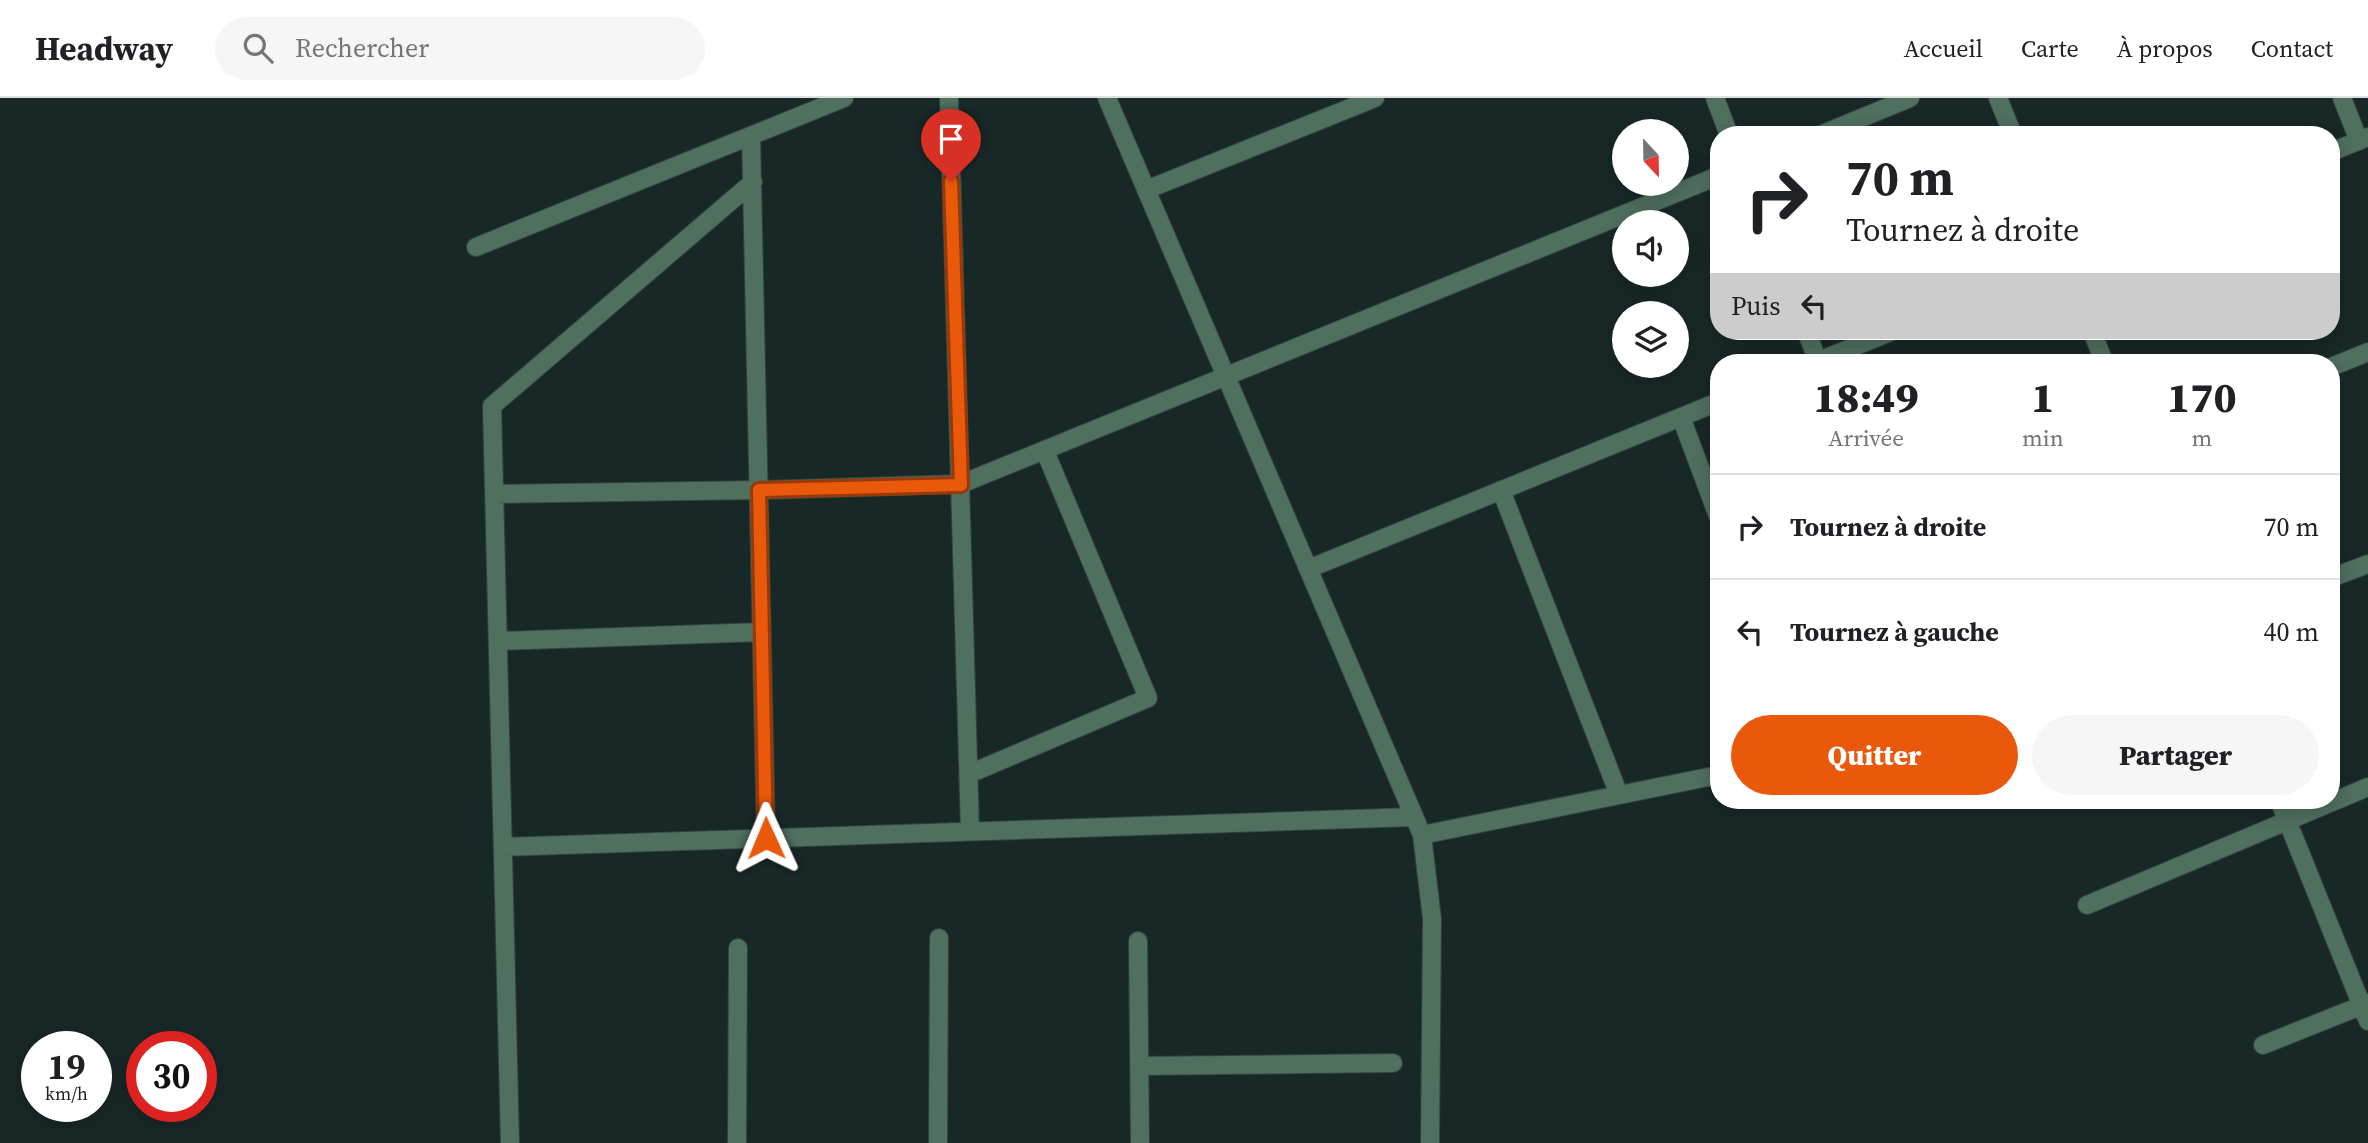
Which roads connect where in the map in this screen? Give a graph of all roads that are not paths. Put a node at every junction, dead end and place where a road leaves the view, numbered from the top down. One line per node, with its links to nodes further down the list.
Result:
1 (844, 98): 12 (street)
2 (948, 98): 27 (street)
3 (1107, 98): 17 (street)
4 (1375, 98): 17 (street)
5 (1715, 98): 9 (street)
6 (1910, 98): 10 (street)
7 (1998, 98): 11 (street)
8 (2342, 98): 13 (street)
9 (1726, 126)
10 (1842, 126)
11 (2009, 126)
12 (751, 135): 16 (street); 18 (street)
13 (2364, 139): 14 (street)
14 (2340, 148)
15 (1710, 179): 23 (street)
16 (754, 183): 28 (street); 30 (street)
17 (1146, 190): 23 (street)
18 (476, 247)
19 (1871, 340): 21 (street)
20 (2368, 352): 22 (street)
21 (1837, 354)
22 (2340, 363)
23 (1226, 377): 26 (street); 33 (street)
24 (1710, 404): 25 (street)
25 (1681, 417): 29 (street); 31 (street)
26 (1045, 451): 27 (street); 37 (street)
27 (961, 485): 28 (street); 37 (street)
28 (759, 490): 30 (street); 35 (street)
29 (1501, 490): 33 (street); 40 (street)
30 (494, 494): 36 (street)
31 (1710, 495)
32 (2368, 564): 34 (street)
33 (1308, 569): 44 (street)
34 (2340, 575)
35 (762, 632): 36 (street); 48 (street)
36 (498, 641): 49 (street)
37 (969, 774): 46 (street)
38 (1710, 777): 40 (street)
39 (2368, 788): 41 (street)
40 (1619, 795): 47 (street)
41 (2340, 800)
42 (2283, 809): 45 (street)
43 (2317, 809): 45 (street)
44 (1414, 817): 46 (street); 47 (street)
45 (2288, 821): 50 (street); 54 (street)
46 (970, 831): 48 (street)
47 (1422, 835): 62 (street)
48 (766, 838): 49 (street)
49 (503, 847): 58 (street)
50 (2087, 905)
51 (939, 939): 60 (street)
52 (1138, 941): 57 (street)
53 (738, 948): 59 (street)
54 (2366, 1010): 55 (street)
55 (2263, 1045)
56 (1393, 1063): 57 (street)
57 (1139, 1066): 61 (street)
58 (510, 1143)
59 (737, 1143)
60 (938, 1143)
61 (1140, 1143)
62 (1430, 1143)

